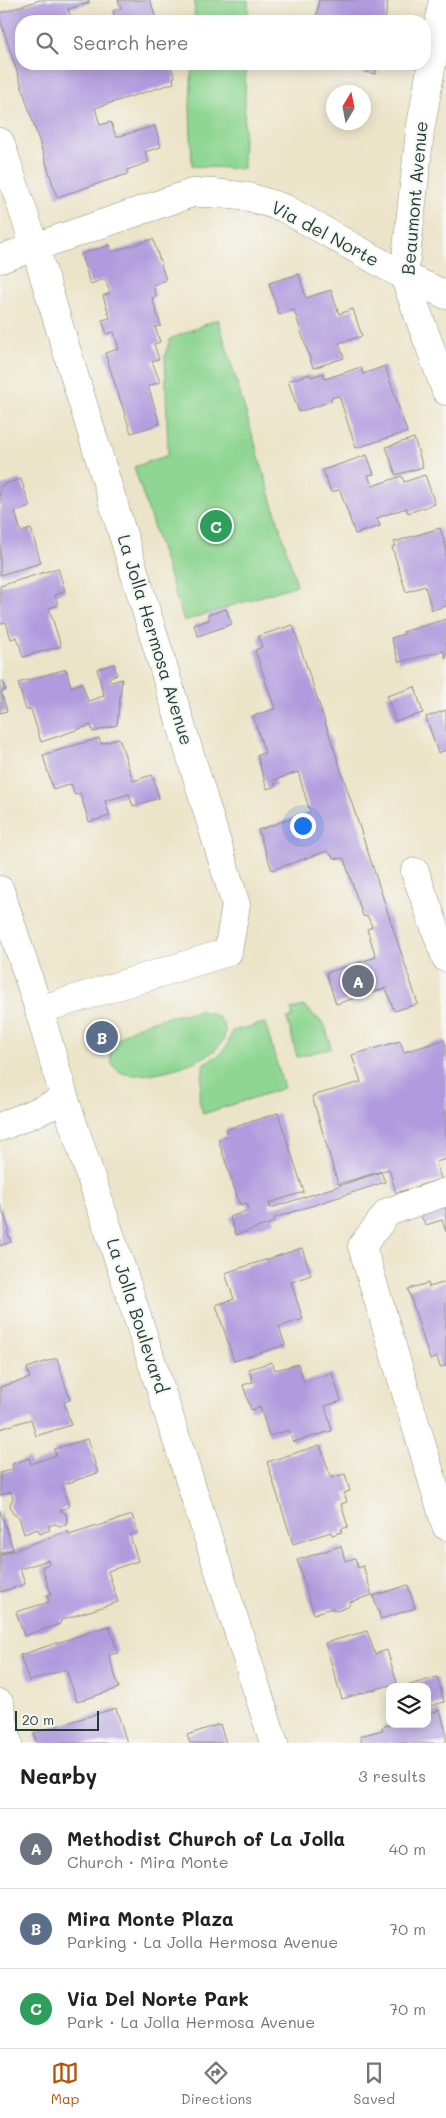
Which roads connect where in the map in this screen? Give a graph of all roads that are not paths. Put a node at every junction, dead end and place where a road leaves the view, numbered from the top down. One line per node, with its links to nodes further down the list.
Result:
1 (442, 0): 2 (street, Beaumont Avenue)
2 (431, 66)
3 (430, 70): 7 (street, Beaumont Avenue)
4 (0, 142): 5 (street, La Jolla Hermosa Avenue)
5 (35, 247): 6 (street, Via del Norte); 7 (street, Via del Norte); 13 (street, La Jolla Hermosa Avenue)
6 (0, 259)
7 (404, 276): 8 (street, Via del Norte); 9 (street, Beaumont Avenue)
8 (446, 295)
9 (446, 391)
10 (415, 872): 12 (street)
11 (0, 890): 13 (street, La Jolla Boulevard)
12 (446, 957)
13 (39, 1010): 14 (street, La Jolla Boulevard)
14 (65, 1100): 15 (street); 20 (street, La Jolla Boulevard)
15 (0, 1127)
16 (446, 1192): 17 (street)
17 (446, 1526)
18 (0, 1704): 19 (street)
19 (8, 1743)
20 (274, 1743)

